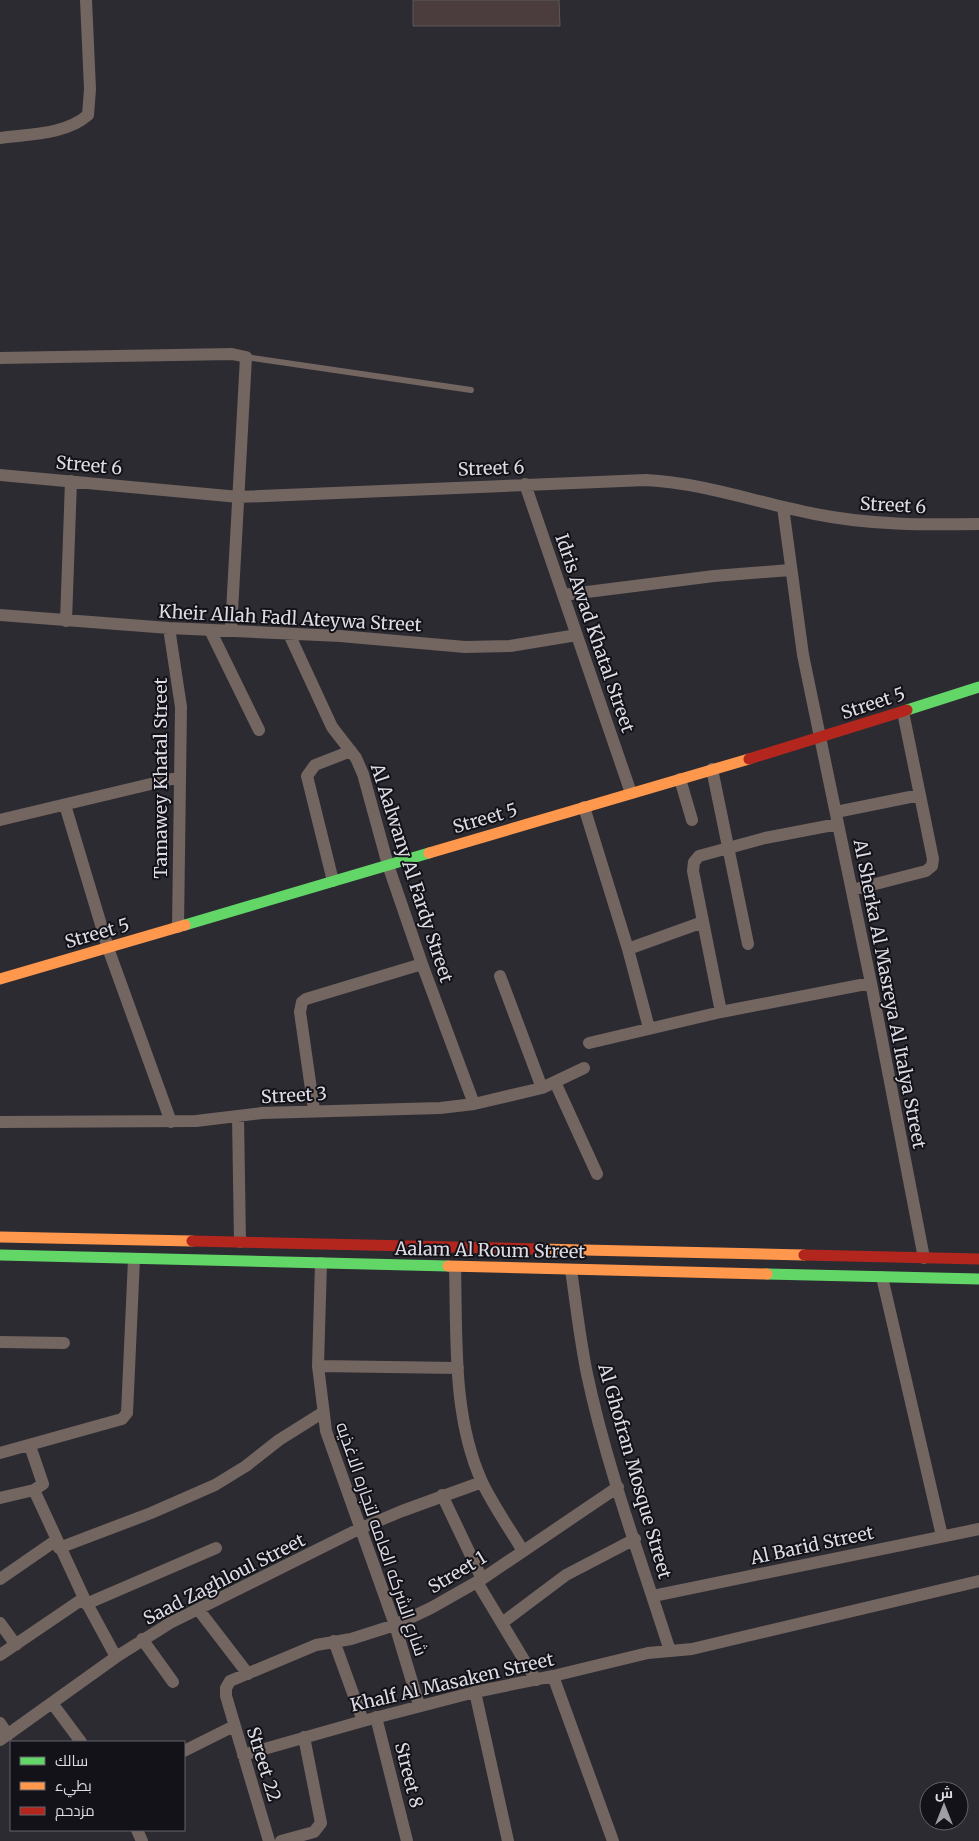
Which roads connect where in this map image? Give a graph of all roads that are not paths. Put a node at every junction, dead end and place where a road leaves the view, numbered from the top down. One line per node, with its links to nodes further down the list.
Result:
1 (86, 0): 2 (street)
2 (0, 138)
3 (246, 357): 4 (street); 5 (lane); 9 (street)
4 (0, 358)
5 (471, 390)
6 (0, 475): 7 (street, Street 6)
7 (71, 481): 9 (street, Street 6); 15 (street)
8 (525, 484): 9 (street, Street 6); 10 (street, Street 6); 13 (street, Idris Awad Khatal Street)
9 (239, 497): 18 (street)
10 (782, 507): 11 (street, Street 6); 12 (street, Al Sherka Al Masreya Al Italya Street)
11 (979, 524)
12 (790, 570): 13 (street); 24 (street, Al Sherka Al Masreya Al Italya Street)
13 (563, 595): 20 (street, Idris Awad Khatal Street)
14 (0, 615): 15 (street, Kheir Allah Fadl Ateywa Street)
15 (66, 621): 16 (street, Kheir Allah Fadl Ateywa Street)
16 (169, 628): 17 (street, Kheir Allah Fadl Ateywa Street); 27 (street, Tamawey Khatal Street)
17 (210, 630): 18 (street, Kheir Allah Fadl Ateywa Street); 23 (street)
18 (231, 630): 19 (street, Kheir Allah Fadl Ateywa Street)
19 (289, 634): 20 (street, Kheir Allah Fadl Ateywa Street); 25 (street, Al Aalwany Al Fardy Street)
20 (577, 635): 29 (street, Idris Awad Khatal Street)
21 (979, 687): 22 (street, Street 5)
22 (903, 712): 24 (street, Street 5); 30 (street)
23 (259, 730)
24 (820, 738): 26 (street, Street 5); 33 (street, Al Sherka Al Masreya Al Italya Street)
25 (351, 751): 37 (street, Al Aalwany Al Fardy Street); 38 (street)
26 (712, 769): 28 (street, Street 5); 36 (street)
27 (180, 778): 31 (street); 41 (street, Tamawey Khatal Street)
28 (680, 779): 29 (street, Street 5); 35 (street)
29 (631, 793): 32 (street, Street 5)
30 (920, 795): 33 (street); 39 (street)
31 (64, 805): 34 (street); 43 (street)
32 (584, 807): 37 (street, Street 5); 44 (street)
33 (837, 818): 36 (street); 39 (street, Al Sherka Al Masreya Al Italya Street)
34 (0, 820)
35 (692, 820)
36 (728, 847): 40 (street); 42 (street)
37 (388, 864): 38 (street, Street 5); 45 (street, Al Aalwany Al Fardy Street)
38 (333, 882): 41 (street, Street 5)
39 (852, 890): 48 (street, Al Sherka Al Masreya Al Italya Street)
40 (703, 922): 44 (street); 49 (street)
41 (178, 927): 43 (street, Street 5)
42 (748, 944)
43 (108, 948): 47 (street, Street 5); 59 (street)
44 (628, 949): 50 (street)
45 (422, 964): 55 (street, Al Aalwany Al Fardy Street); 56 (street)
46 (500, 976): 54 (street)
47 (0, 979)
48 (871, 983): 49 (street); 65 (street, Al Sherka Al Masreya Al Italya Street)
49 (721, 1012): 50 (street)
50 (649, 1028): 51 (street)
51 (589, 1043)
52 (584, 1068): 53 (street, Street 3)
53 (555, 1082): 54 (street, Street 3); 60 (street)
54 (542, 1088): 55 (street, Street 3)
55 (474, 1104): 56 (street, Street 3)
56 (314, 1110): 57 (street, Street 3)
57 (238, 1117): 59 (street, Street 3); 62 (street)
58 (0, 1122): 59 (street, Street 3)
59 (170, 1122)
60 (597, 1174)
61 (0, 1236): 62 (street, Aalam Al Roum Street)
62 (240, 1242): 63 (street, Aalam Al Roum Street)
63 (441, 1246): 65 (street, Aalam Al Roum Street); 69 (street)
64 (0, 1256): 66 (street, Aalam Al Roum Street)
65 (924, 1258): 67 (street, Aalam Al Roum Street)
66 (134, 1259): 68 (street, Aalam Al Roum Street); 79 (street)
67 (979, 1260)
68 (321, 1263): 69 (street, Aalam Al Roum Street); 76 (street, شارع الشركه العامه لتجاره الاغذيه)
69 (441, 1266): 70 (street, Aalam Al Roum Street)
70 (455, 1267): 71 (street, Aalam Al Roum Street); 77 (street)
71 (571, 1270): 72 (street, Aalam Al Roum Street); 82 (street, Al Ghofran Mosque Street)
72 (882, 1277): 73 (street, Aalam Al Roum Street); 88 (street)
73 (979, 1279)
74 (0, 1342): 75 (street)
75 (64, 1343)
76 (318, 1366): 77 (street); 78 (street, شارع الشركه العامه لتجاره الاغذيه)
77 (458, 1368): 81 (street)
78 (322, 1413): 87 (street, شارع الشركه العامه لتجاره الاغذيه); 90 (street)
79 (30, 1446): 80 (street); 83 (street)
80 (0, 1453)
81 (482, 1482): 84 (street, Saad Zaghloul Street); 92 (street)
82 (618, 1487): 89 (street, Al Ghofran Mosque Street); 92 (street, Street 1)
83 (34, 1490): 85 (street); 90 (street)
84 (442, 1495): 87 (street, Saad Zaghloul Street); 94 (street)
85 (0, 1498)
86 (979, 1528): 88 (street, Al Barid Street)
87 (359, 1529): 98 (street, Saad Zaghloul Street); 101 (street, شارع الشركه العامه لتجاره الاغذيه)
88 (942, 1536): 96 (street, Al Barid Street)
89 (634, 1539): 96 (street, Al Ghofran Mosque Street); 100 (street)
90 (57, 1544): 93 (street); 97 (street)
91 (216, 1548): 97 (street)
92 (523, 1551): 94 (street, Street 1)
93 (0, 1579)
94 (480, 1581): 100 (street); 101 (street, Street 1)
95 (979, 1581): 105 (street, Khalf Al Masaken Street)
96 (653, 1596): 105 (street, Al Ghofran Mosque Street)
97 (85, 1601): 104 (street); 107 (street)
98 (198, 1609): 102 (street, Saad Zaghloul Street); 108 (street)
99 (0, 1623): 104 (street)
100 (502, 1624): 110 (street)
101 (395, 1625): 103 (street, Street 1); 115 (street, شارع الشركه العامه لتجاره الاغذيه)
102 (142, 1639): 107 (street, Saad Zaghloul Street); 111 (street)
103 (334, 1642): 108 (street, Street 1); 117 (street)
104 (16, 1645): 106 (street)
105 (670, 1651): 109 (street, Khalf Al Masaken Street)
106 (0, 1655)
107 (116, 1656): 114 (street, Saad Zaghloul Street)
108 (248, 1674): 113 (street, Street 1)
109 (553, 1676): 110 (street, Khalf Al Masaken Street); 129 (street)
110 (536, 1680): 112 (street, Khalf Al Masaken Street)
111 (174, 1682)
112 (475, 1692): 115 (street, Khalf Al Masaken Street); 128 (street)
113 (226, 1696): 119 (street, Street 22)
114 (52, 1703): 120 (street, Saad Zaghloul Street); 122 (street)
115 (419, 1706): 116 (street, Khalf Al Masaken Street)
116 (376, 1717): 117 (street, Khalf Al Masaken Street); 127 (street, Street 8)
117 (363, 1720): 121 (street, Khalf Al Masaken Street)
118 (0, 1722): 120 (street)
119 (234, 1726): 123 (street); 124 (street, Street 22)
120 (4, 1737)
121 (304, 1738): 124 (street, Khalf Al Masaken Street); 126 (street)
122 (80, 1741)
123 (185, 1750)
124 (243, 1755): 125 (street, Street 22)
125 (269, 1841)
126 (281, 1841)
127 (407, 1841)
128 (508, 1841)
129 (613, 1841)

